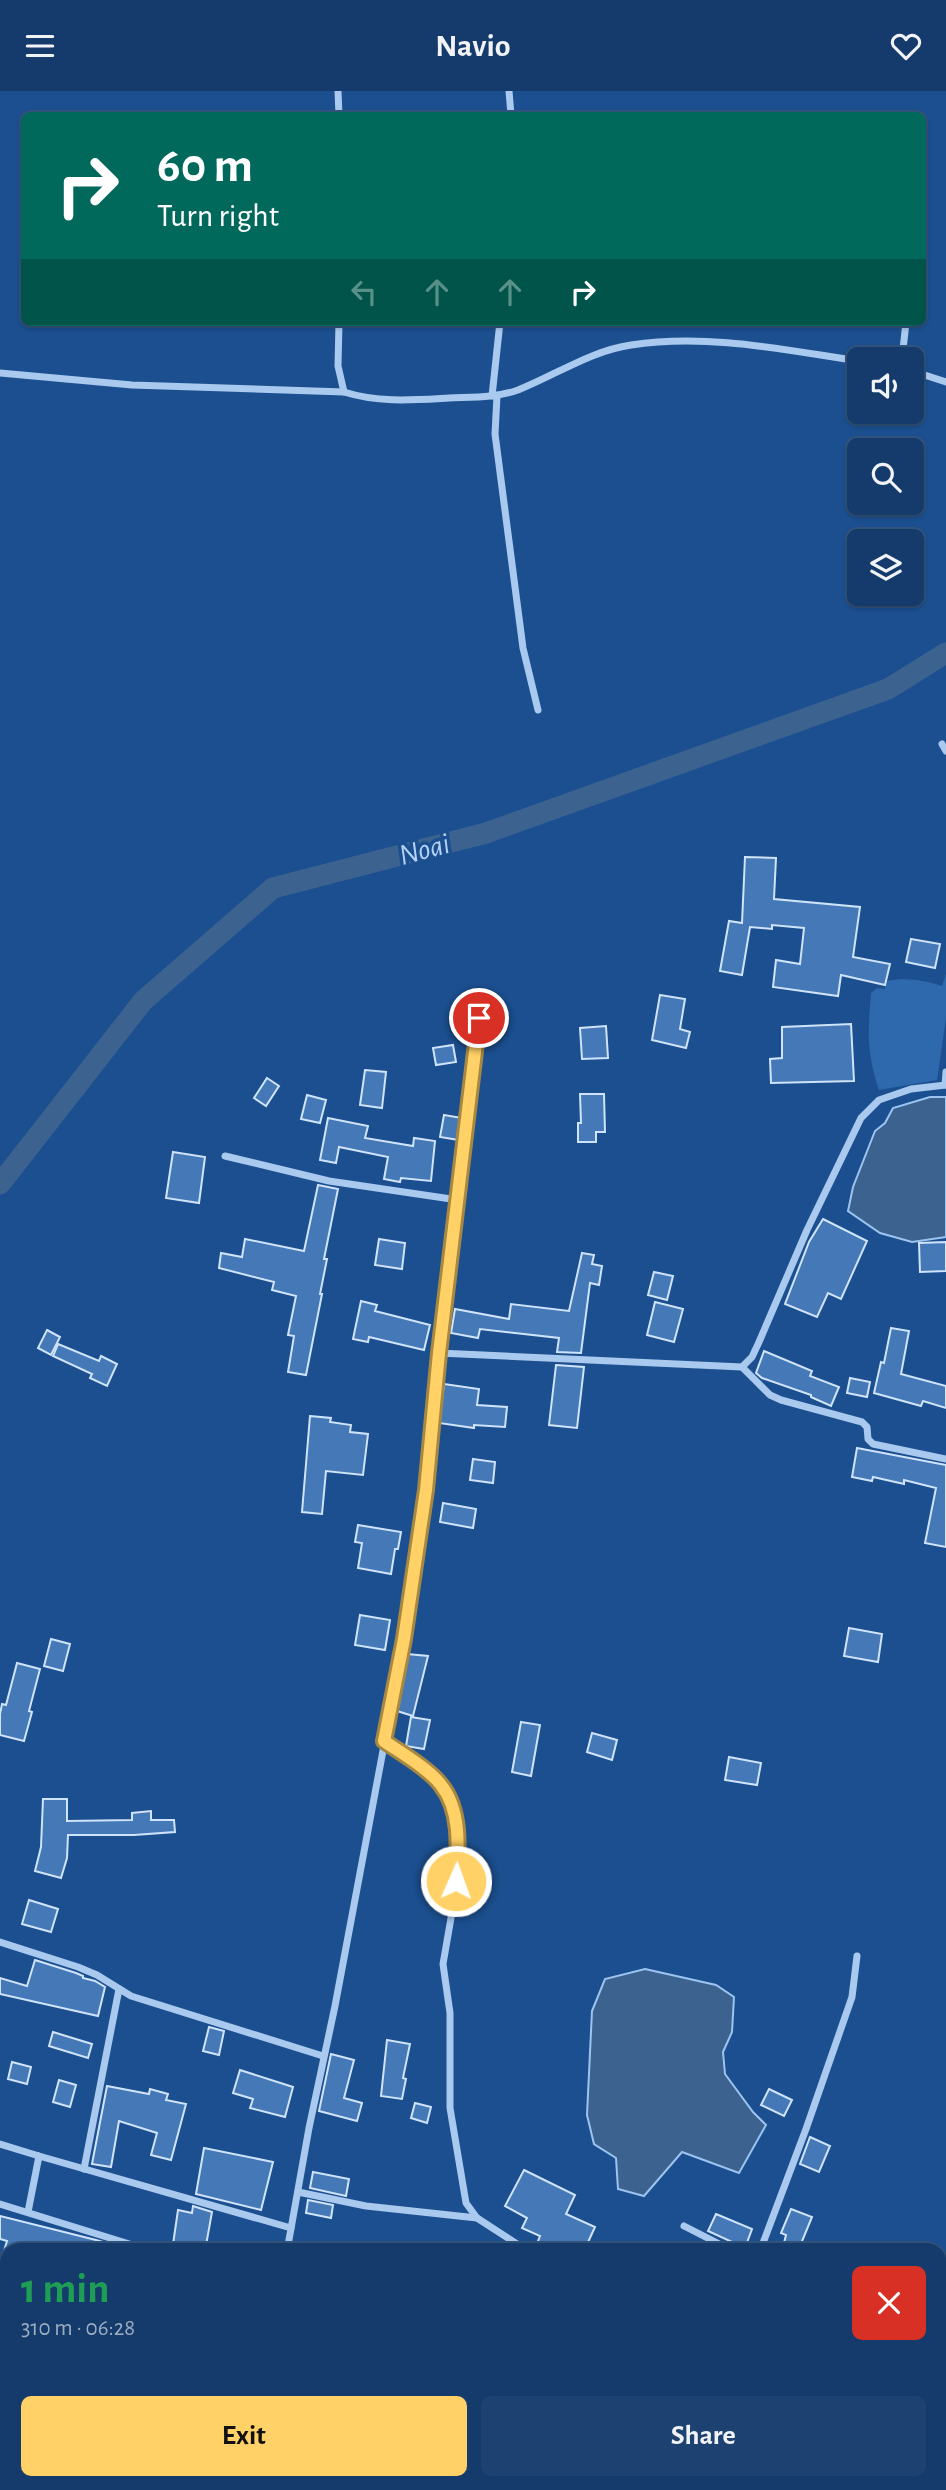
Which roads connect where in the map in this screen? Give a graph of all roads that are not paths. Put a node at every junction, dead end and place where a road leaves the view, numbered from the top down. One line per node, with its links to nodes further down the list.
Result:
1 (338, 91): 3 (street)
2 (509, 91): 4 (street)
3 (339, 112)
4 (511, 112)
5 (338, 326): 13 (street)
6 (500, 326): 14 (street)
7 (906, 326): 8 (street)
8 (903, 347)
9 (847, 359): 14 (street)
10 (0, 373): 13 (street)
11 (924, 375): 12 (street)
12 (946, 382)
13 (344, 392): 14 (street)
14 (495, 396): 15 (street)
15 (538, 710)
16 (481, 995): 20 (street)
17 (946, 1072): 18 (street)
18 (945, 1085): 22 (street)
19 (225, 1156): 20 (street)
20 (458, 1200): 21 (street)
21 (439, 1353): 22 (street); 24 (street)
22 (742, 1367): 23 (street)
23 (946, 1459)
24 (384, 1741): 28 (street); 35 (street)
25 (0, 1942): 27 (street)
26 (857, 1956): 42 (street)
27 (119, 1989): 28 (street); 31 (street)
28 (323, 2056): 32 (street)
29 (0, 2144): 30 (street)
30 (39, 2156): 31 (street); 34 (street)
31 (84, 2169): 37 (street)
32 (298, 2192): 35 (street); 37 (street)
33 (0, 2204): 34 (street)
34 (28, 2212): 38 (street)
35 (477, 2218): 40 (street)
36 (684, 2226): 41 (street)
37 (291, 2228): 39 (street)
38 (127, 2243)
39 (289, 2243)
40 (516, 2243)
41 (717, 2243)
42 (763, 2243)

